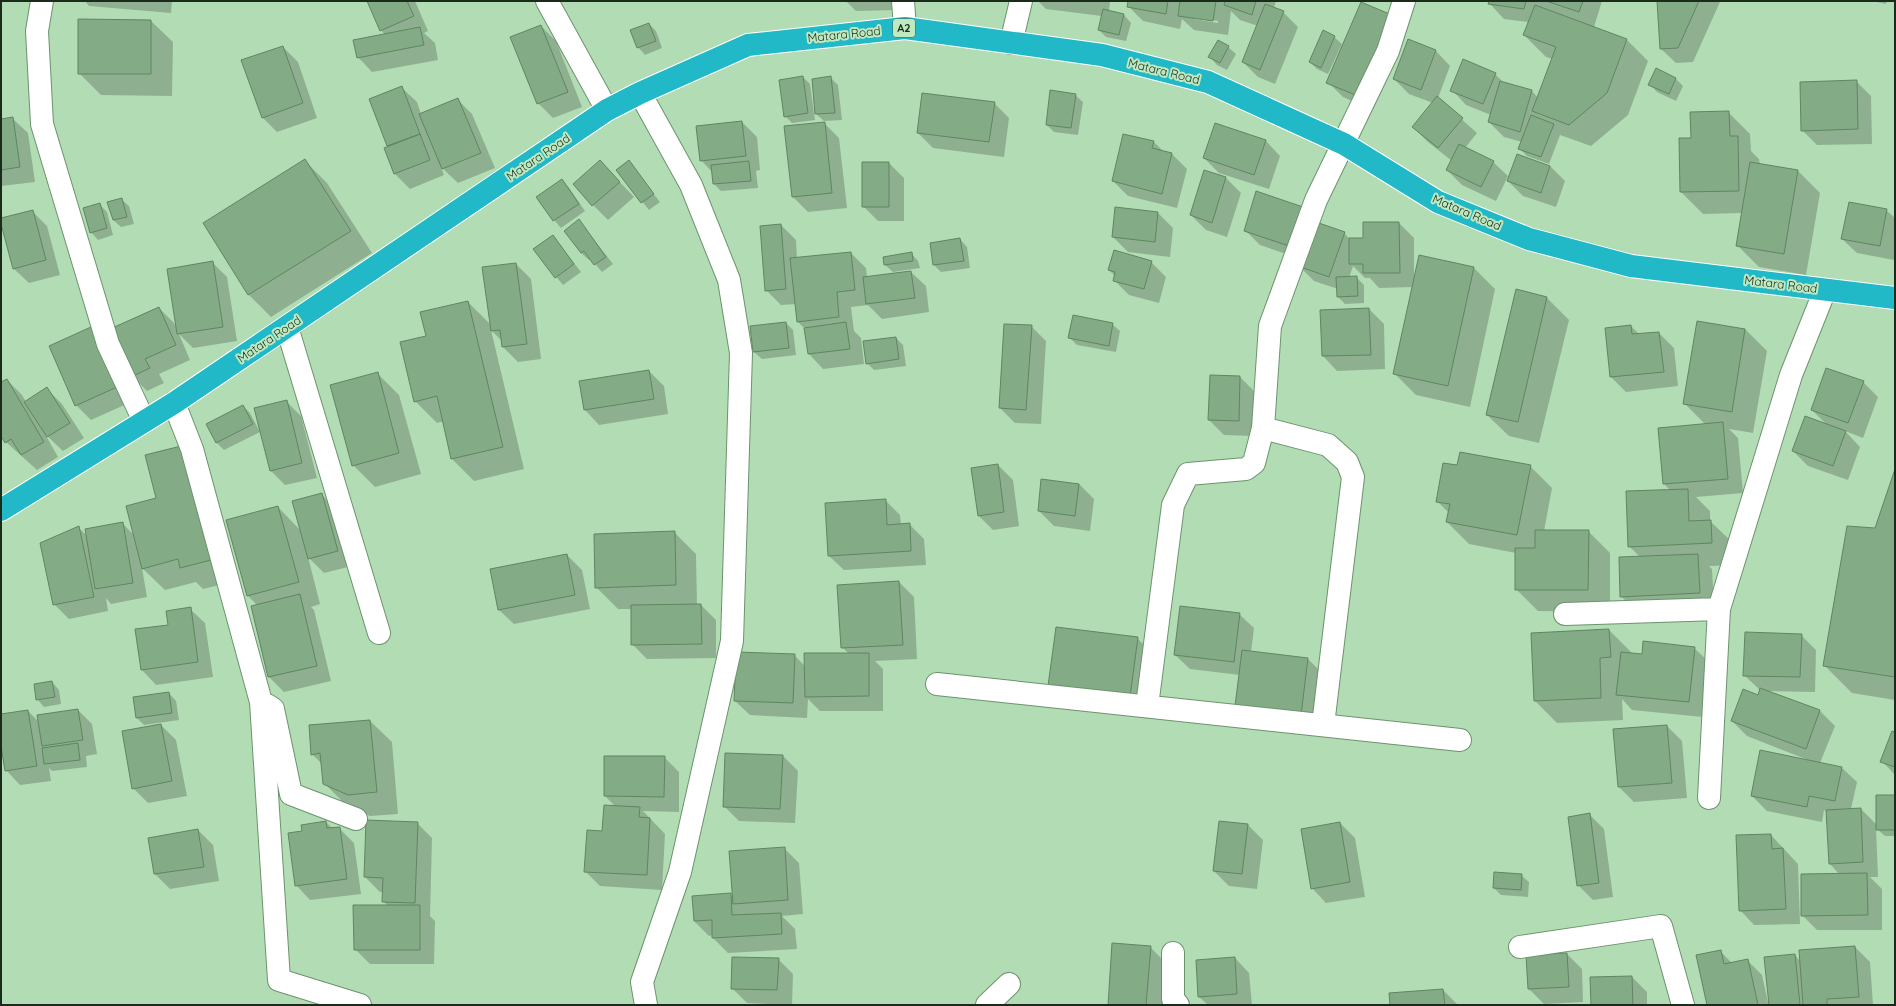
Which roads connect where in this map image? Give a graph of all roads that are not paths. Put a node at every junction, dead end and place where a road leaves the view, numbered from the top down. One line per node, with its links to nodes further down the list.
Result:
1 (42, 1): 15 (street)
2 (547, 1): 9 (street)
3 (904, 1): 6 (street)
4 (1021, 1): 7 (street)
5 (1404, 1): 10 (street)
6 (905, 28): 7 (highway, Matara Road / A2); 8 (highway, Matara Road / A2)
7 (1011, 43): 10 (highway, Matara Road / A2)
8 (640, 93): 9 (highway, Matara Road / A2); 32 (street)
9 (607, 110): 13 (highway, Matara Road / A2)
10 (1344, 144): 11 (highway, Matara Road / A2); 16 (street)
11 (1825, 290): 12 (highway, Matara Road / A2); 18 (street)
12 (1895, 295)
13 (286, 327): 14 (highway, Matara Road / A2); 20 (street)
14 (174, 403): 15 (highway, Matara Road / A2); 22 (street)
15 (144, 421): 17 (highway, Matara Road / A2)
16 (1263, 428): 23 (street); 24 (street)
17 (1, 510)
18 (1719, 608): 19 (street); 26 (street)
19 (1565, 614)
20 (379, 633)
21 (937, 684): 23 (street)
22 (261, 702): 27 (street); 31 (street)
23 (1147, 706): 24 (street)
24 (1323, 725): 25 (street)
25 (1460, 740)
26 (1709, 798)
27 (356, 819)
28 (1520, 947): 35 (street)
29 (1173, 953): 34 (street)
30 (1009, 984): 33 (street)
31 (360, 1005)
32 (646, 1005)
33 (987, 1005)
34 (1178, 1005)
35 (1684, 1005)

